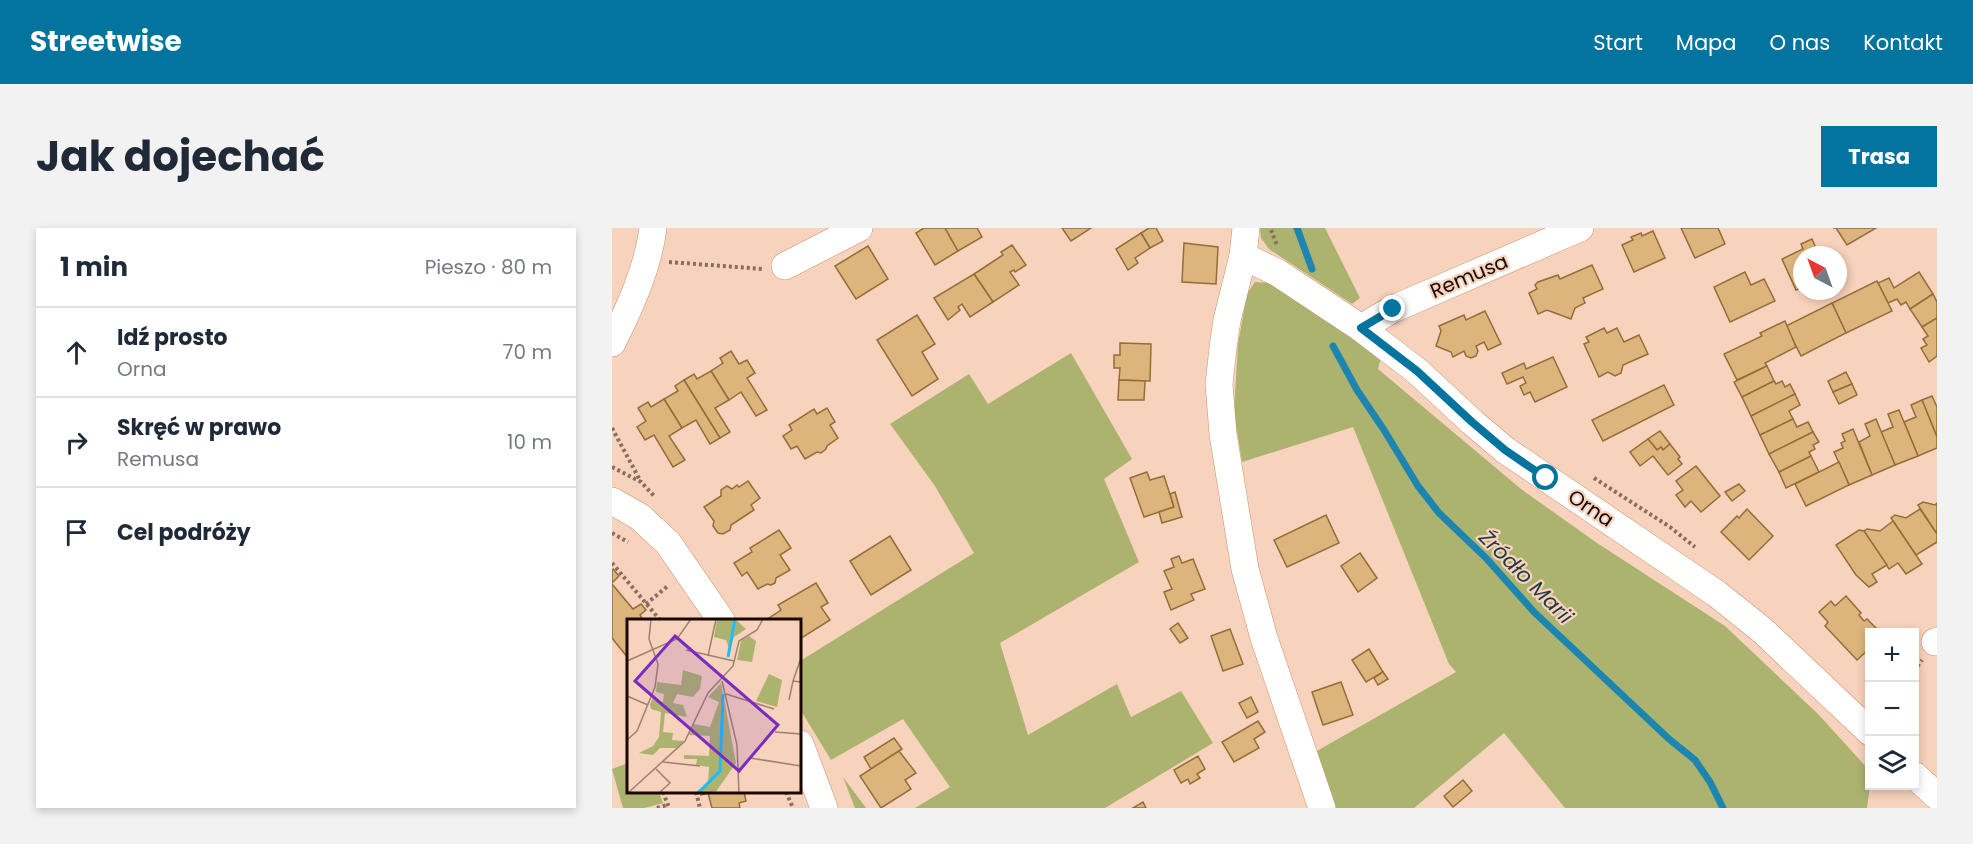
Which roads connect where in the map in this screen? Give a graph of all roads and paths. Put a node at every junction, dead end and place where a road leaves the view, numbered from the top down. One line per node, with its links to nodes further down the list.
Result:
1 (653, 228): 9 (street)
2 (859, 228): 7 (street)
3 (1246, 228): 5 (street)
4 (1580, 228): 8 (street, Remusa)
5 (1243, 256): 8 (street, Orna); 31 (street)
6 (672, 262): 7 (path)
7 (785, 266)
8 (1361, 328): 20 (street, Orna)
9 (612, 343)
10 (612, 428): 12 (path)
11 (612, 468): 12 (path)
12 (641, 482): 14 (path)
13 (612, 501): 19 (street)
14 (659, 502)
15 (612, 563): 17 (path)
16 (669, 585): 17 (path)
17 (646, 604): 18 (path)
18 (658, 619)
19 (720, 619)
20 (1865, 728)
21 (801, 747): 30 (street)
22 (1919, 780): 25 (street)
23 (696, 793): 28 (path)
24 (786, 793): 29 (path)
25 (1937, 796)
26 (668, 807): 27 (path)
27 (657, 808)
28 (700, 808)
29 (793, 808)
30 (824, 808)
31 (1322, 808)

